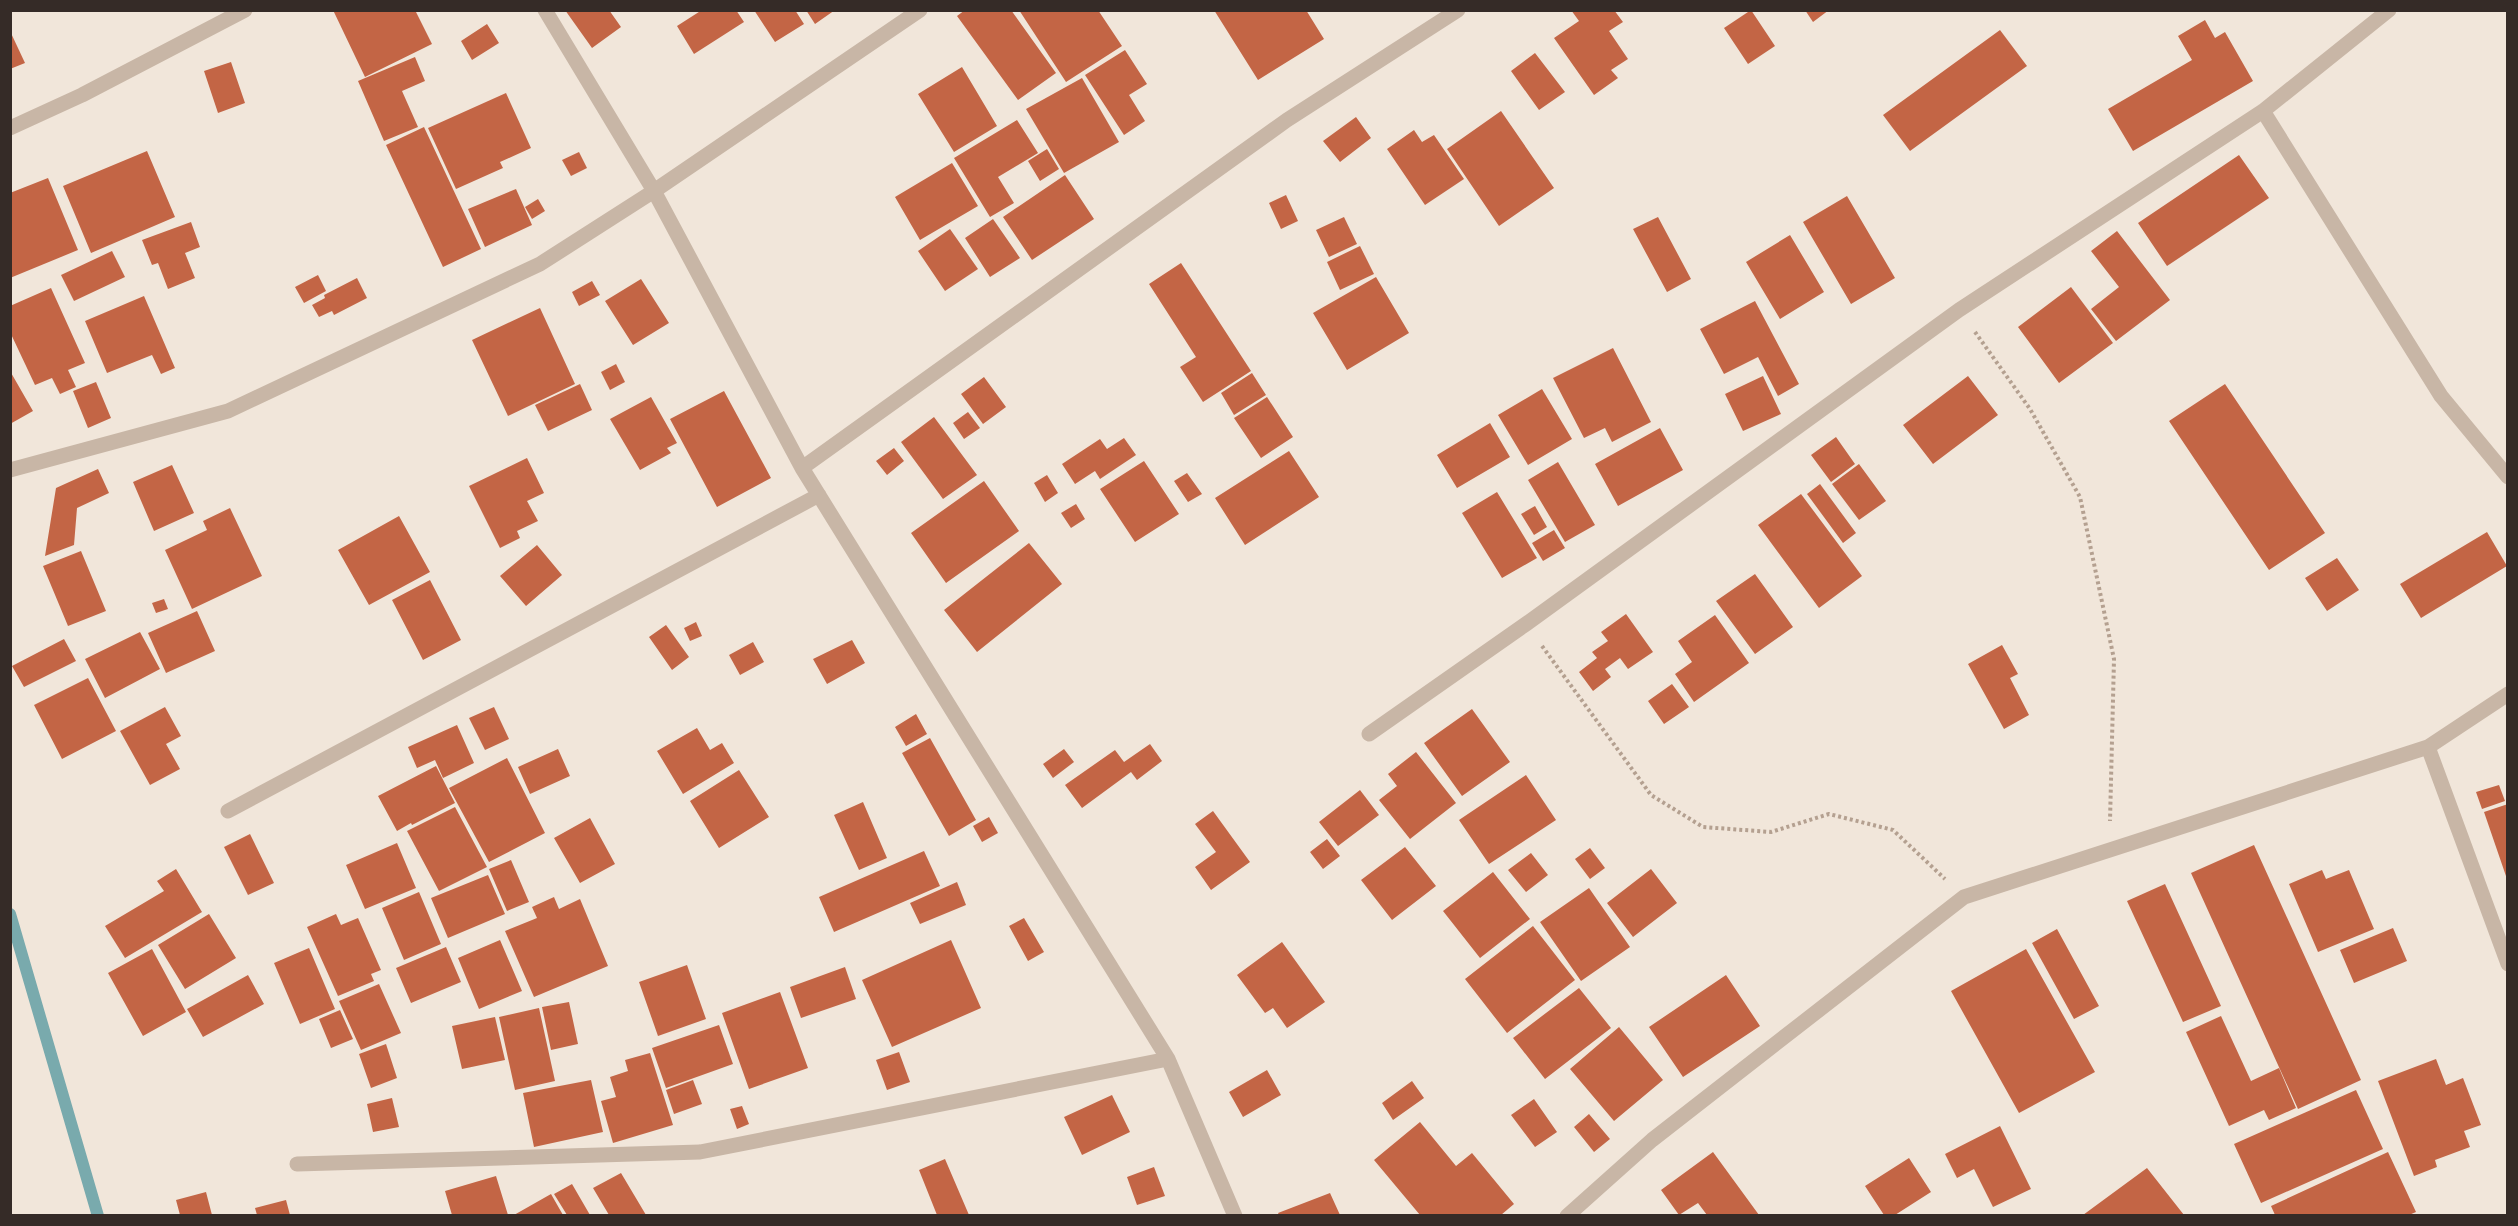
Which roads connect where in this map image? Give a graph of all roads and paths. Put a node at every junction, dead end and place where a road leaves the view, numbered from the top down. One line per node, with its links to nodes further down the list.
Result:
1 (245, 10): 7 (street)
2 (545, 10): 8 (street)
3 (920, 10): 8 (street)
4 (1458, 10): 10 (street)
5 (2389, 10): 6 (street)
6 (2263, 111): 9 (street); 12 (street)
7 (10, 128)
8 (654, 191): 10 (street); 11 (street)
9 (1959, 309): 14 (street); 19 (path)
10 (802, 468): 13 (street)
11 (10, 471)
12 (2508, 477)
13 (819, 495): 18 (street); 22 (street)
14 (1526, 624): 16 (street); 20 (path)
15 (2508, 694): 17 (street)
16 (1369, 734)
17 (2428, 747): 19 (street); 21 (street)
18 (228, 811)
19 (2109, 850): 20 (street)
20 (1964, 897): 25 (street)
21 (2508, 964)
22 (1168, 1059): 23 (street); 24 (street)
23 (297, 1164)
24 (1235, 1215)
25 (1567, 1215)

